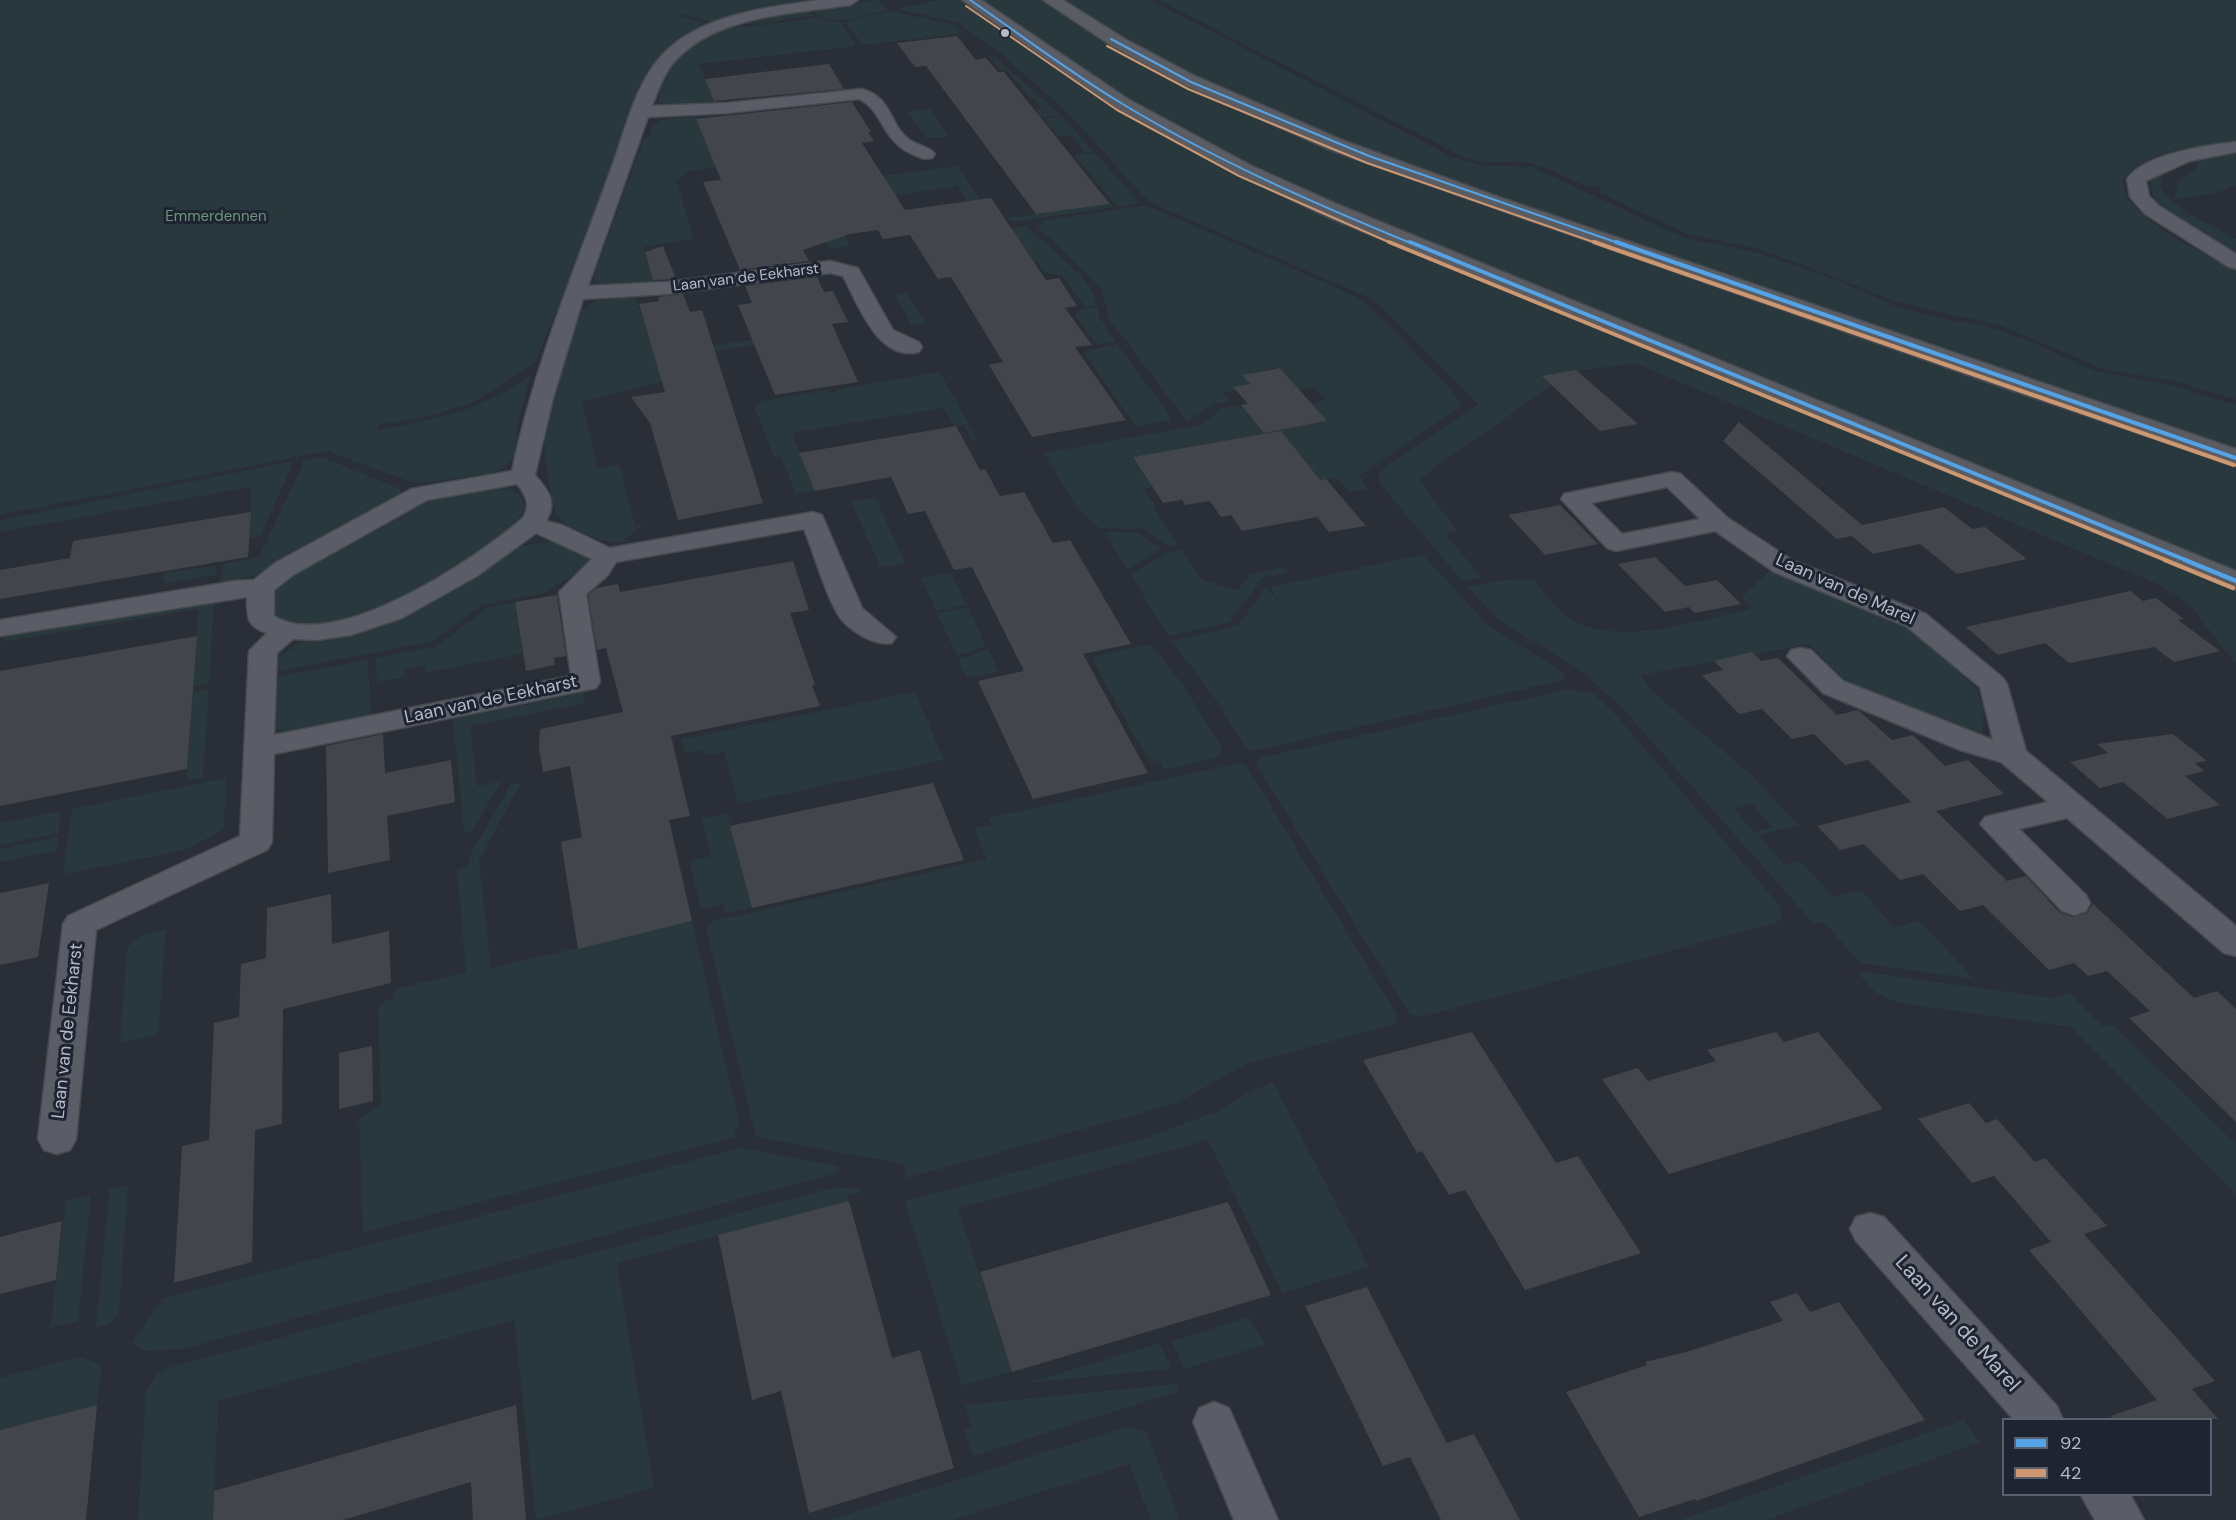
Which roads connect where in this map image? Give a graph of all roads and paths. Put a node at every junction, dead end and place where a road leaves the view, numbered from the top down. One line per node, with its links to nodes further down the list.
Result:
1 (850, 0): 4 (street)
2 (970, 0): 15 (street)
3 (1051, 0): 10 (street)
4 (641, 112): 6 (street); 8 (street)
5 (2236, 147): 7 (street)
6 (926, 154)
7 (2236, 263)
8 (576, 293): 9 (street, Laan van de Eekharst); 11 (street)
9 (912, 347)
10 (2236, 458)
11 (523, 476): 13 (street); 16 (street)
12 (1719, 523): 12 (street, Laan van de Marel); 22 (street, Laan van de Marel)
13 (533, 525): 14 (street); 18 (street)
14 (607, 556): 19 (street); 21 (street, Laan van de Eekharst)
15 (2236, 581)
16 (261, 588): 17 (street); 18 (street)
17 (0, 628)
18 (285, 632): 21 (street, Laan van de Eekharst)
19 (882, 637)
20 (1801, 656): 22 (street)
21 (259, 747): 26 (street, Laan van de Eekharst)
22 (2012, 755): 23 (street)
23 (2074, 806): 24 (street); 25 (street)
24 (2074, 903)
25 (2236, 944)
26 (57, 1139)
27 (1870, 1229): 28 (street, Laan van de Marel)
28 (2041, 1418)
29 (1214, 1422): 31 (street)
30 (2104, 1496): 32 (street)
31 (1257, 1520)
32 (2122, 1520)

